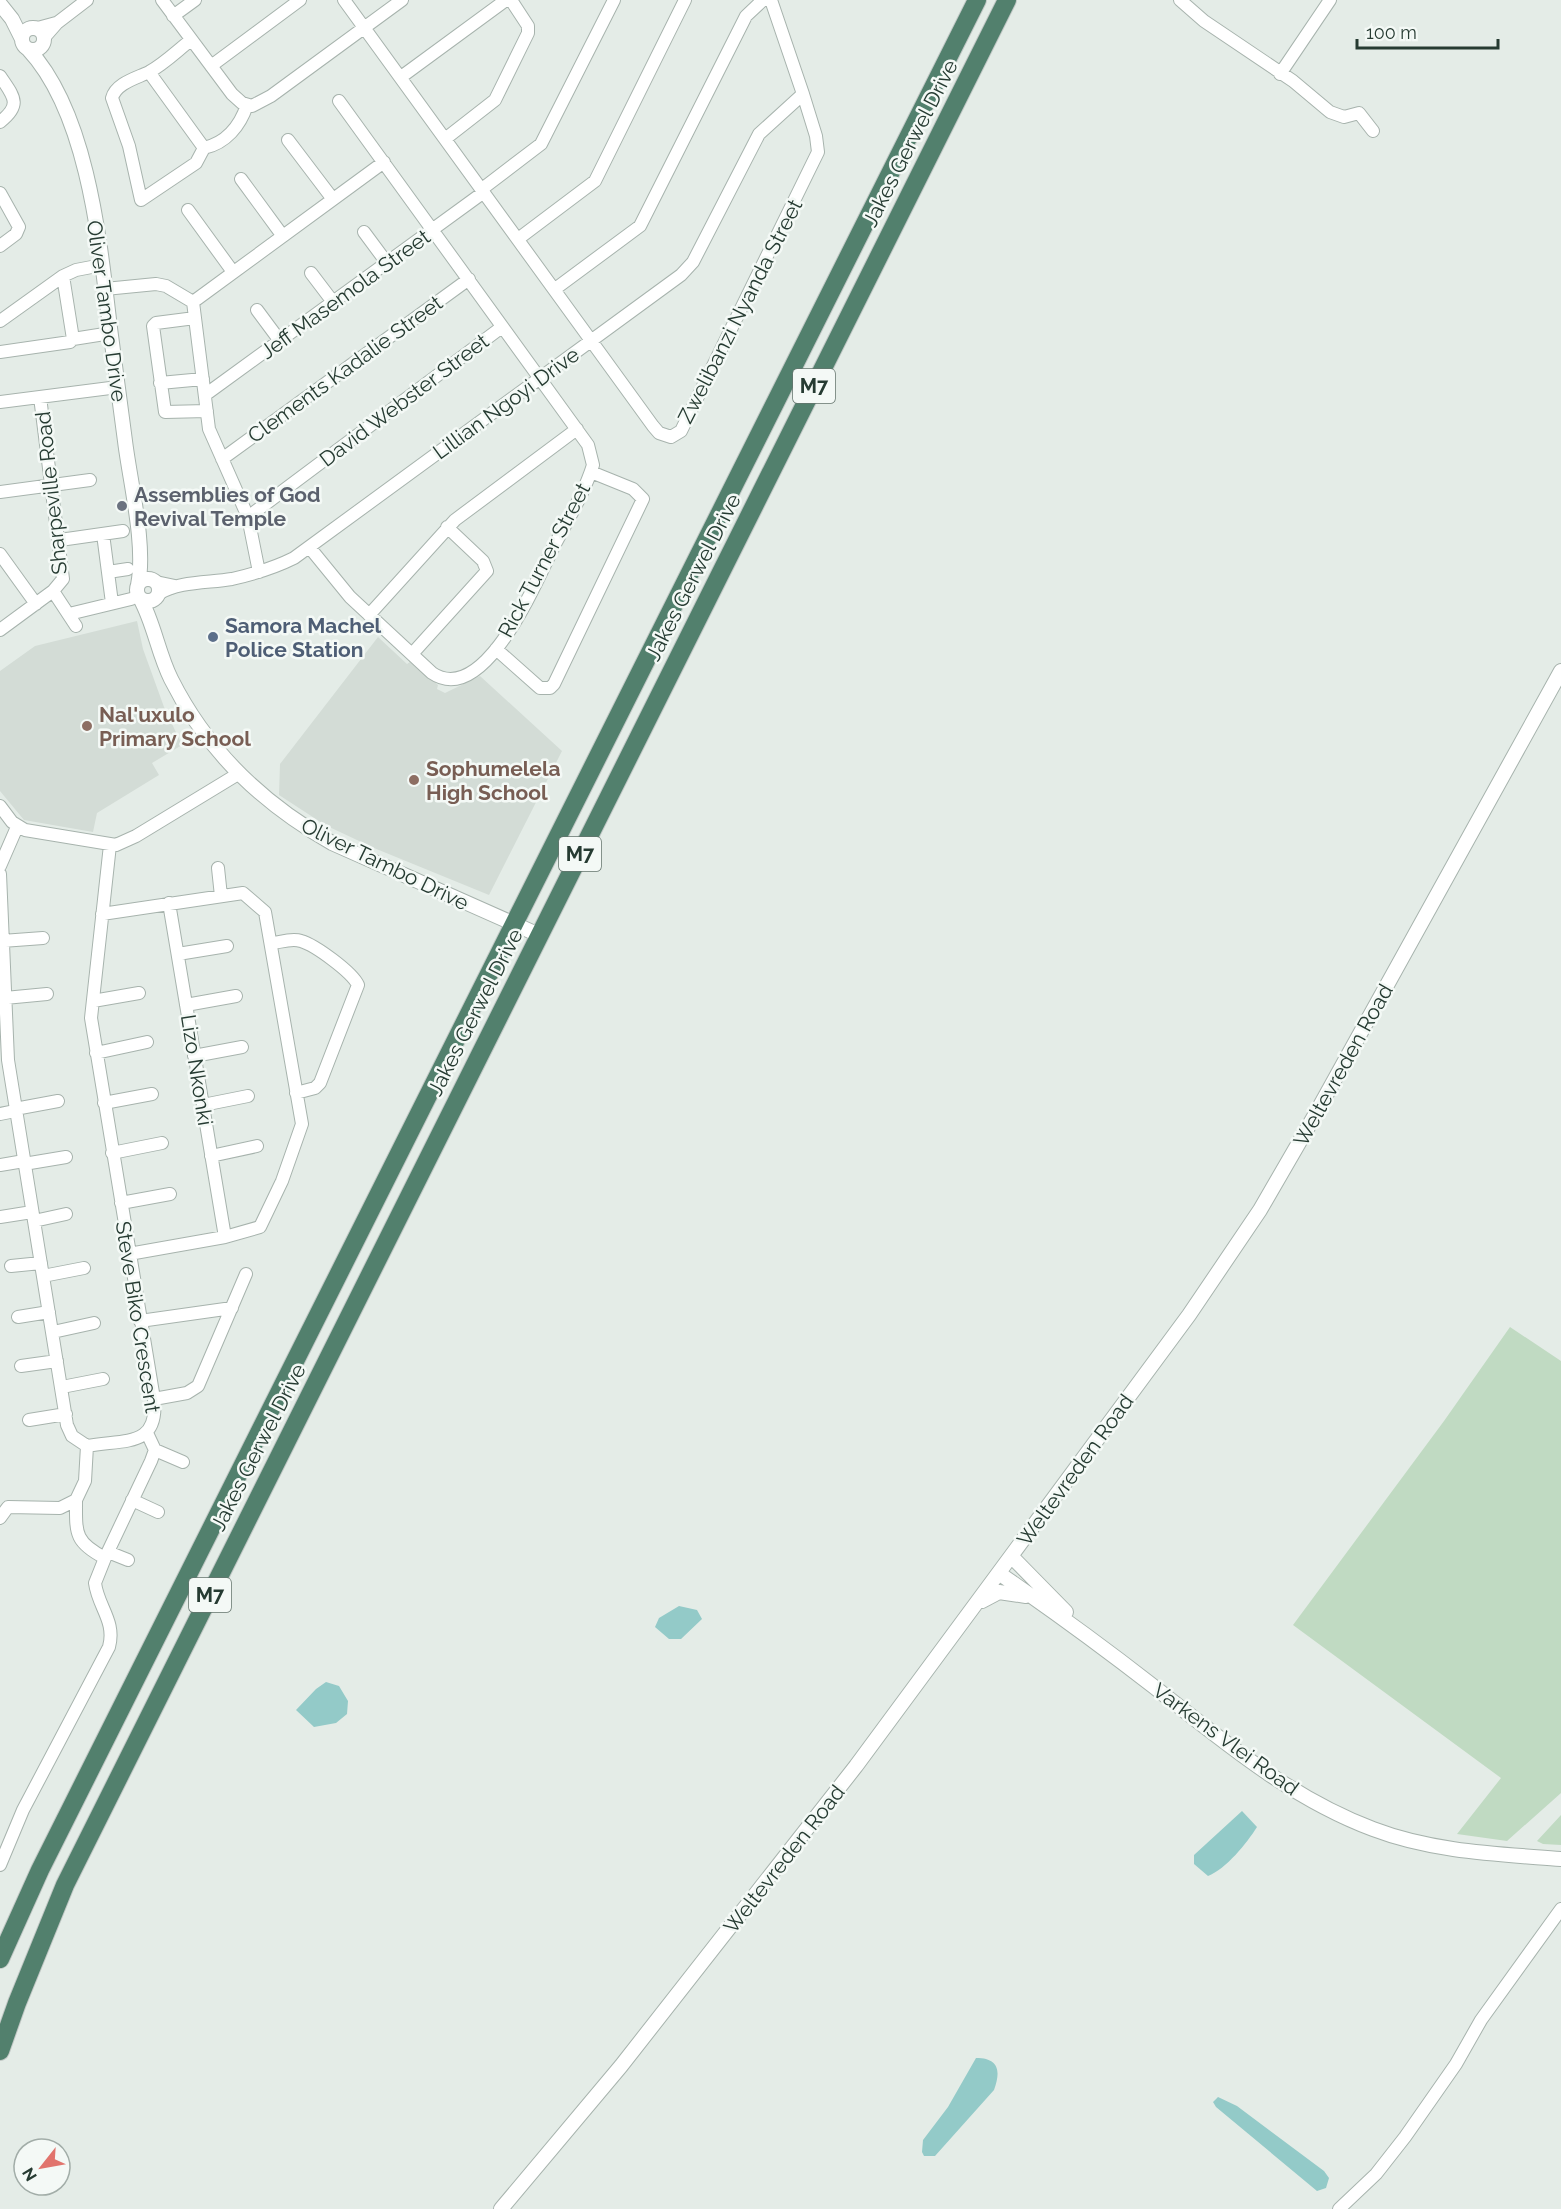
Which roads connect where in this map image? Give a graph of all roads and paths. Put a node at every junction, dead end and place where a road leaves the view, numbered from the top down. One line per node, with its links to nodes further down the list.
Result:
1 (87, 0): 20 (street)
2 (162, 0): 18 (street)
3 (195, 0): 18 (street)
4 (300, 0): 22 (street)
5 (344, 0): 19 (street, Lillian Ngoyi Drive)
6 (402, 0): 19 (street)
7 (506, 0): 26 (street)
8 (511, 0): 32 (street)
9 (614, 0): 37 (street, Jeff Masemola Street)
10 (685, 0): 44 (street)
11 (763, 0): 53 (street)
12 (771, 0): 27 (street)
13 (977, 0): 114 (highway, Jakes Gerwel Drive / M7)
14 (1006, 0): 115 (highway, Jakes Gerwel Drive / M7)
15 (1180, 0): 24 (street)
16 (1330, 0): 24 (street)
17 (5, 9): 20 (street)
18 (173, 16): 21 (street)
19 (365, 28): 26 (street, Lillian Ngoyi Drive); 29 (street)
20 (34, 38): 47 (street, Oliver Tambo Drive)
21 (191, 40): 22 (street); 23 (street)
22 (211, 66): 29 (street)
23 (149, 72): 34 (street); 34 (street)
24 (1280, 74): 31 (street)
25 (0, 76): 30 (street)
26 (400, 77): 32 (street, Lillian Ngoyi Drive)
27 (803, 94): 62 (street); 62 (street, Zwelibanzi Nyanda Street)
28 (339, 101): 35 (street, Rick Turner Street)
29 (247, 105): 34 (street)
30 (0, 122)
31 (1373, 131)
32 (446, 139): 37 (street, Lillian Ngoyi Drive)
33 (288, 140): 39 (street)
34 (204, 148)
35 (384, 162): 39 (street); 41 (street, Rick Turner Street)
36 (241, 178): 43 (street)
37 (483, 190): 41 (street, Jeff Masemola Street); 44 (street, Lillian Ngoyi Drive)
38 (0, 193): 45 (street)
39 (332, 198): 43 (street)
40 (188, 210): 48 (street)
41 (433, 228): 46 (street, Jeff Masemola Street); 51 (street, Rick Turner Street)
42 (364, 232): 46 (street)
43 (282, 236): 48 (street)
44 (518, 239): 53 (street, Lillian Ngoyi Drive)
45 (0, 246)
46 (387, 262): 55 (street, Jeff Masemola Street)
47 (102, 265): 50 (street); 52 (street, Oliver Tambo Drive)
48 (233, 272): 54 (street)
49 (311, 273): 55 (street)
50 (63, 276): 58 (street); 61 (street)
51 (469, 279): 59 (street, Rick Turner Street); 74 (street, Clements Kadalie Street)
52 (105, 289): 54 (street); 60 (street, Oliver Tambo Drive)
53 (555, 289): 62 (street, Lillian Ngoyi Drive)
54 (193, 302): 57 (street)
55 (333, 302): 63 (street, Jeff Masemola Street)
56 (257, 310): 63 (street)
57 (195, 318): 66 (street); 67 (street)
58 (0, 321)
59 (502, 327): 65 (street, Rick Turner Street); 79 (street, David Webster Street)
60 (111, 333): 61 (street); 68 (street, Oliver Tambo Drive)
61 (73, 339): 64 (street)
62 (592, 340): 65 (street, Lillian Ngoyi Drive)
63 (280, 341): 69 (street, Jeff Masemola Street)
64 (0, 352)
65 (540, 377): 73 (street, Rick Turner Street); 84 (street, Lillian Ngoyi Drive)
66 (203, 379): 67 (street); 69 (street)
67 (160, 383): 72 (street)
68 (118, 387): 70 (street); 86 (street, Oliver Tambo Drive)
69 (205, 395): 72 (street)
70 (40, 397): 71 (street); 77 (street, Sharpeville Road)
71 (0, 402)
72 (207, 411): 74 (street)
73 (577, 429): 75 (street, Rick Turner Street); 80 (street)
74 (222, 459): 79 (street)
75 (591, 472): 100 (street, Rick Turner Street); 100 (street)
76 (90, 480): 77 (street)
77 (51, 485): 78 (street); 83 (street, Sharpeville Road)
78 (0, 492)
79 (248, 517): 89 (street)
80 (447, 527): 96 (street); 101 (street)
81 (123, 531): 82 (street)
82 (103, 534): 83 (street); 88 (street)
83 (60, 540): 91 (street, Sharpeville Road)
84 (310, 548): 89 (street, Lillian Ngoyi Drive); 96 (street, Rick Turner Street)
85 (0, 554): 93 (street)
86 (140, 557): 90 (street, Oliver Tambo Drive); 92 (street, Oliver Tambo Drive)
87 (128, 569): 88 (street)
88 (108, 572): 94 (street)
89 (259, 572): 90 (street, Lillian Ngoyi Drive)
90 (156, 589): 92 (street); 92 (street); 97 (street, Oliver Tambo Drive)
91 (53, 591): 93 (street, Sharpeville Road); 95 (street)
92 (136, 594): 94 (street); 97 (street, Oliver Tambo Drive)
93 (36, 603): 99 (street, Sharpeville Road)
94 (112, 603): 95 (street)
95 (69, 614): 98 (street)
96 (369, 615): 101 (street, Rick Turner Street)
97 (152, 624): 103 (street, Oliver Tambo Drive)
98 (76, 626)
99 (0, 630)
100 (496, 649): 101 (street, Rick Turner Street)
101 (412, 654)
102 (1561, 671): 182 (street, Weltevreden Road)
103 (238, 774): 106 (street); 114 (street, Oliver Tambo Drive)
104 (0, 806): 105 (street)
105 (17, 827): 106 (street); 107 (street)
106 (110, 845): 113 (street, Steve Biko Crescent)
107 (0, 860)
108 (218, 868): 110 (street)
109 (0, 874): 112 (street)
110 (221, 896): 111 (street); 118 (street)
111 (169, 903): 113 (street); 120 (street, Lizo Nkonki)
112 (0, 908): 117 (street)
113 (102, 914): 125 (street, Steve Biko Crescent)
114 (513, 924): 115 (street, Oliver Tambo Drive); 191 (highway, Jakes Gerwel Drive / M7)
115 (539, 935): 192 (highway, Jakes Gerwel Drive / M7)
116 (43, 938): 117 (street)
117 (2, 941): 121 (street)
118 (273, 943): 133 (street); 133 (street)
119 (226, 946): 120 (street)
120 (178, 954): 126 (street, Lizo Nkonki)
121 (2, 959): 127 (street)
122 (139, 993): 125 (street)
123 (47, 994): 127 (street)
124 (236, 996): 126 (street)
125 (93, 1000): 130 (street, Steve Biko Crescent)
126 (186, 1005): 131 (street, Lizo Nkonki)
127 (4, 1006): 132 (street)
128 (147, 1042): 130 (street)
129 (242, 1047): 131 (street)
130 (96, 1053): 137 (street, Steve Biko Crescent)
131 (194, 1056): 138 (street, Lizo Nkonki)
132 (4, 1060): 139 (street)
133 (297, 1093): 153 (street)
134 (153, 1094): 137 (street)
135 (248, 1096): 138 (street)
136 (58, 1101): 139 (street)
137 (104, 1103): 143 (street, Steve Biko Crescent)
138 (203, 1105): 144 (street, Lizo Nkonki)
139 (15, 1110): 140 (street); 146 (street)
140 (0, 1114)
141 (162, 1143): 143 (street)
142 (257, 1146): 144 (street)
143 (112, 1153): 149 (street, Steve Biko Crescent)
144 (211, 1156): 153 (street, Lizo Nkonki)
145 (66, 1157): 146 (street)
146 (24, 1163): 147 (street); 151 (street)
147 (0, 1165)
148 (170, 1194): 149 (street)
149 (121, 1203): 154 (street, Steve Biko Crescent)
150 (66, 1214): 151 (street)
151 (33, 1216): 152 (street); 155 (street)
152 (0, 1217)
153 (225, 1237): 154 (street)
154 (129, 1254): 163 (street, Steve Biko Crescent)
155 (41, 1263): 156 (street); 159 (street)
156 (11, 1266)
157 (84, 1268): 159 (street)
158 (246, 1274): 160 (street)
159 (43, 1276): 161 (street)
160 (232, 1308): 163 (street); 170 (street)
161 (49, 1312): 162 (street); 165 (street)
162 (18, 1317)
163 (140, 1321): 170 (street, Steve Biko Crescent)
164 (94, 1323): 165 (street)
165 (52, 1332): 166 (street)
166 (57, 1361): 167 (street); 169 (street)
167 (21, 1366)
168 (103, 1379): 169 (street)
169 (62, 1387): 171 (street)
170 (154, 1399): 173 (street, Steve Biko Crescent)
171 (66, 1414): 172 (street); 174 (street)
172 (29, 1420)
173 (147, 1433): 174 (street, Steve Biko Crescent); 175 (street)
174 (87, 1446): 177 (street)
175 (154, 1450): 176 (street); 178 (street)
176 (183, 1462)
177 (76, 1500): 180 (street); 181 (street)
178 (132, 1500): 179 (street); 181 (street)
179 (158, 1512)
180 (0, 1518)
181 (102, 1554): 183 (street); 189 (street)
182 (1012, 1557): 184 (street, Weltevreden Road); 187 (street, Varkens Vlei Road)
183 (128, 1560)
184 (999, 1574): 185 (street, Varkens Vlei Road); 186 (street, Weltevreden Road)
185 (1037, 1600): 186 (street); 187 (street, Varkens Vlei Road)
186 (978, 1604): 193 (street, Weltevreden Road)
187 (1078, 1628): 188 (street, Varkens Vlei Road)
188 (1561, 1859)
189 (0, 1865)
190 (1561, 1909): 194 (street)
191 (0, 1959)
192 (0, 2051)
193 (501, 2209)
194 (1340, 2209)

